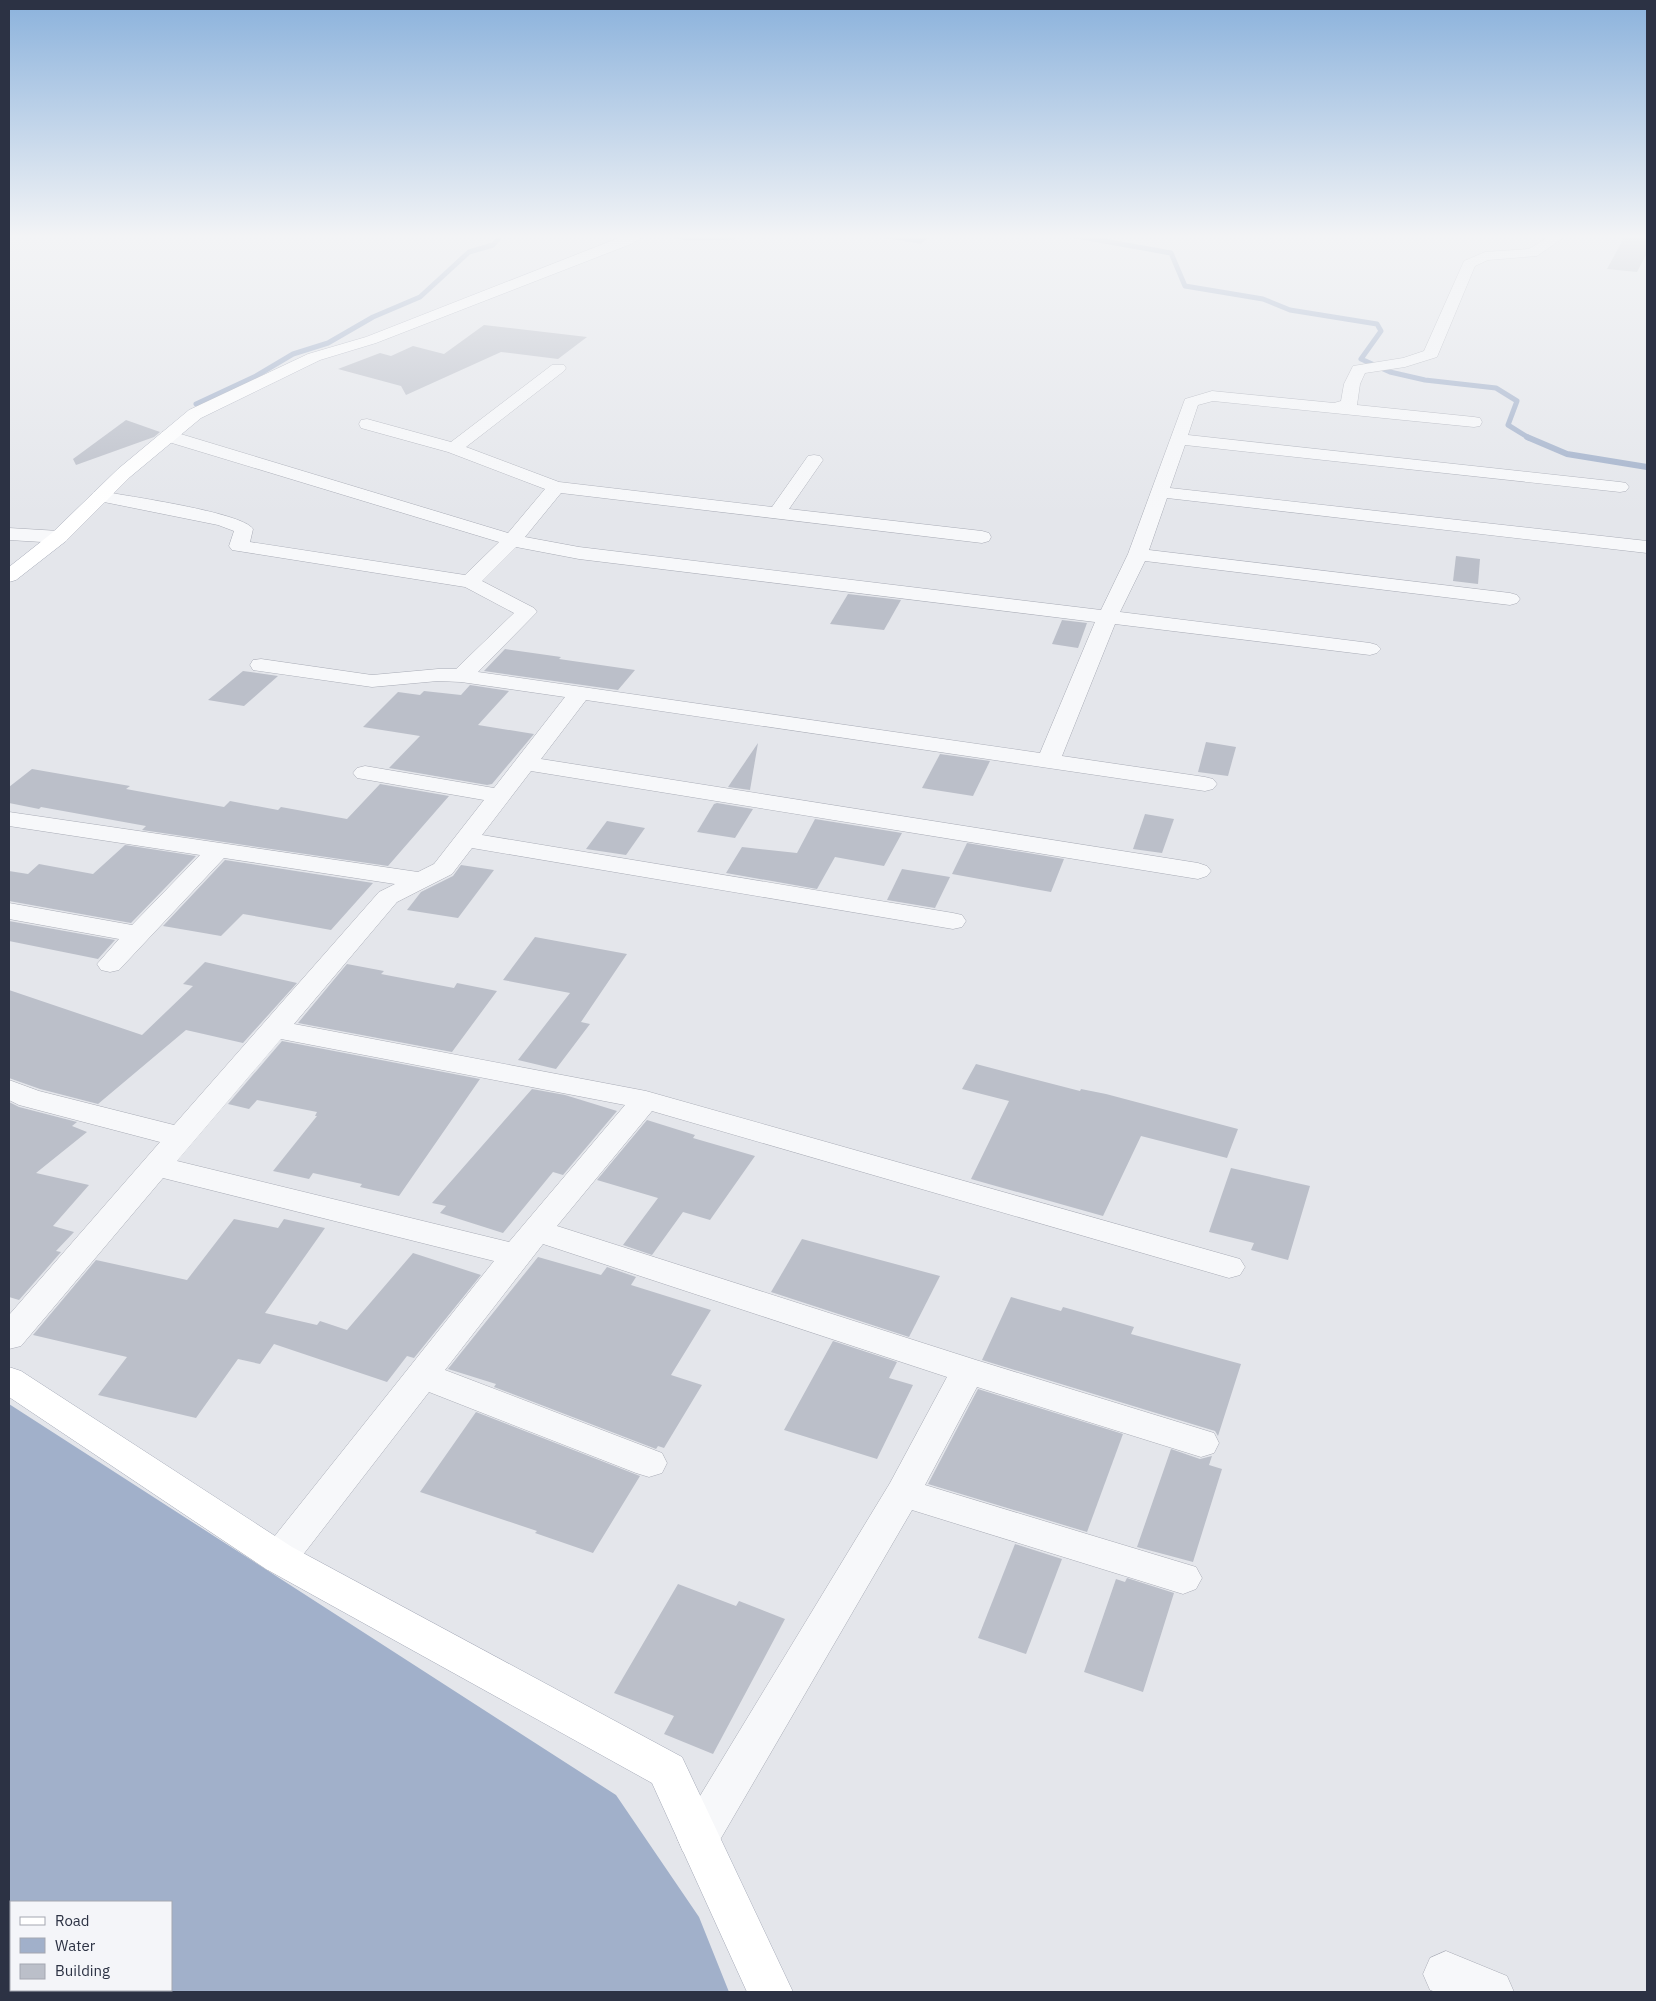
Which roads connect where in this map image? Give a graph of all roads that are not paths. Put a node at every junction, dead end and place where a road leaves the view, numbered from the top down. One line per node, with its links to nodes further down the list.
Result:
1 (403, 327): 7 (main road)
2 (1442, 327): 4 (street)
3 (558, 368): 9 (street)
4 (1338, 407): 5 (street); 8 (street)
5 (1474, 422)
6 (367, 424): 9 (street)
7 (168, 436): 14 (main road); 19 (street)
8 (1178, 439): 12 (street); 13 (street)
9 (454, 448): 11 (street)
10 (814, 460): 15 (street)
11 (556, 486): 15 (street); 19 (street)
12 (1620, 487)
13 (1160, 492): 20 (street); 21 (street)
14 (100, 496): 17 (main road); 23 (street)
15 (777, 513): 18 (street)
16 (9, 534): 17 (street)
17 (59, 537): 22 (main road)
18 (982, 537)
19 (512, 540): 23 (street); 25 (street)
20 (1647, 547)
21 (1138, 554): 24 (street); 25 (street)
22 (9, 576)
23 (470, 582): 28 (street)
24 (1510, 599)
25 (1107, 618): 26 (street); 30 (street)
26 (1370, 648)
27 (261, 665): 28 (street)
28 (461, 676): 29 (street)
29 (579, 694): 30 (street); 31 (street)
30 (1048, 761): 33 (street)
31 (525, 763): 34 (street); 38 (street)
32 (365, 773): 34 (street)
33 (1205, 784)
34 (500, 796): 36 (street)
35 (9, 819): 37 (street)
36 (466, 840): 39 (street); 41 (street)
37 (218, 850): 39 (street); 42 (street)
38 (1198, 871)
39 (421, 880): 44 (street)
40 (9, 910): 42 (street)
41 (953, 921)
42 (138, 934): 43 (street)
43 (110, 964)
44 (274, 1029): 46 (street); 47 (street)
45 (9, 1090): 47 (street)
46 (646, 1100): 49 (street); 51 (street)
47 (181, 1136): 48 (street)
48 (155, 1166): 50 (street); 52 (street)
49 (536, 1230): 50 (street); 53 (street)
50 (516, 1255): 54 (street)
51 (1229, 1267)
52 (9, 1337)
53 (968, 1371): 56 (street); 58 (street)
54 (422, 1375): 57 (street); 59 (street)
55 (9, 1380): 59 (main road)
56 (1201, 1443)
57 (649, 1464)
58 (903, 1493): 60 (street); 61 (street)
59 (279, 1558): 61 (main road)
60 (1183, 1578)
61 (698, 1838): 63 (main road)
62 (1446, 1974): 64 (street)
63 (770, 1992)
64 (1490, 1992)

